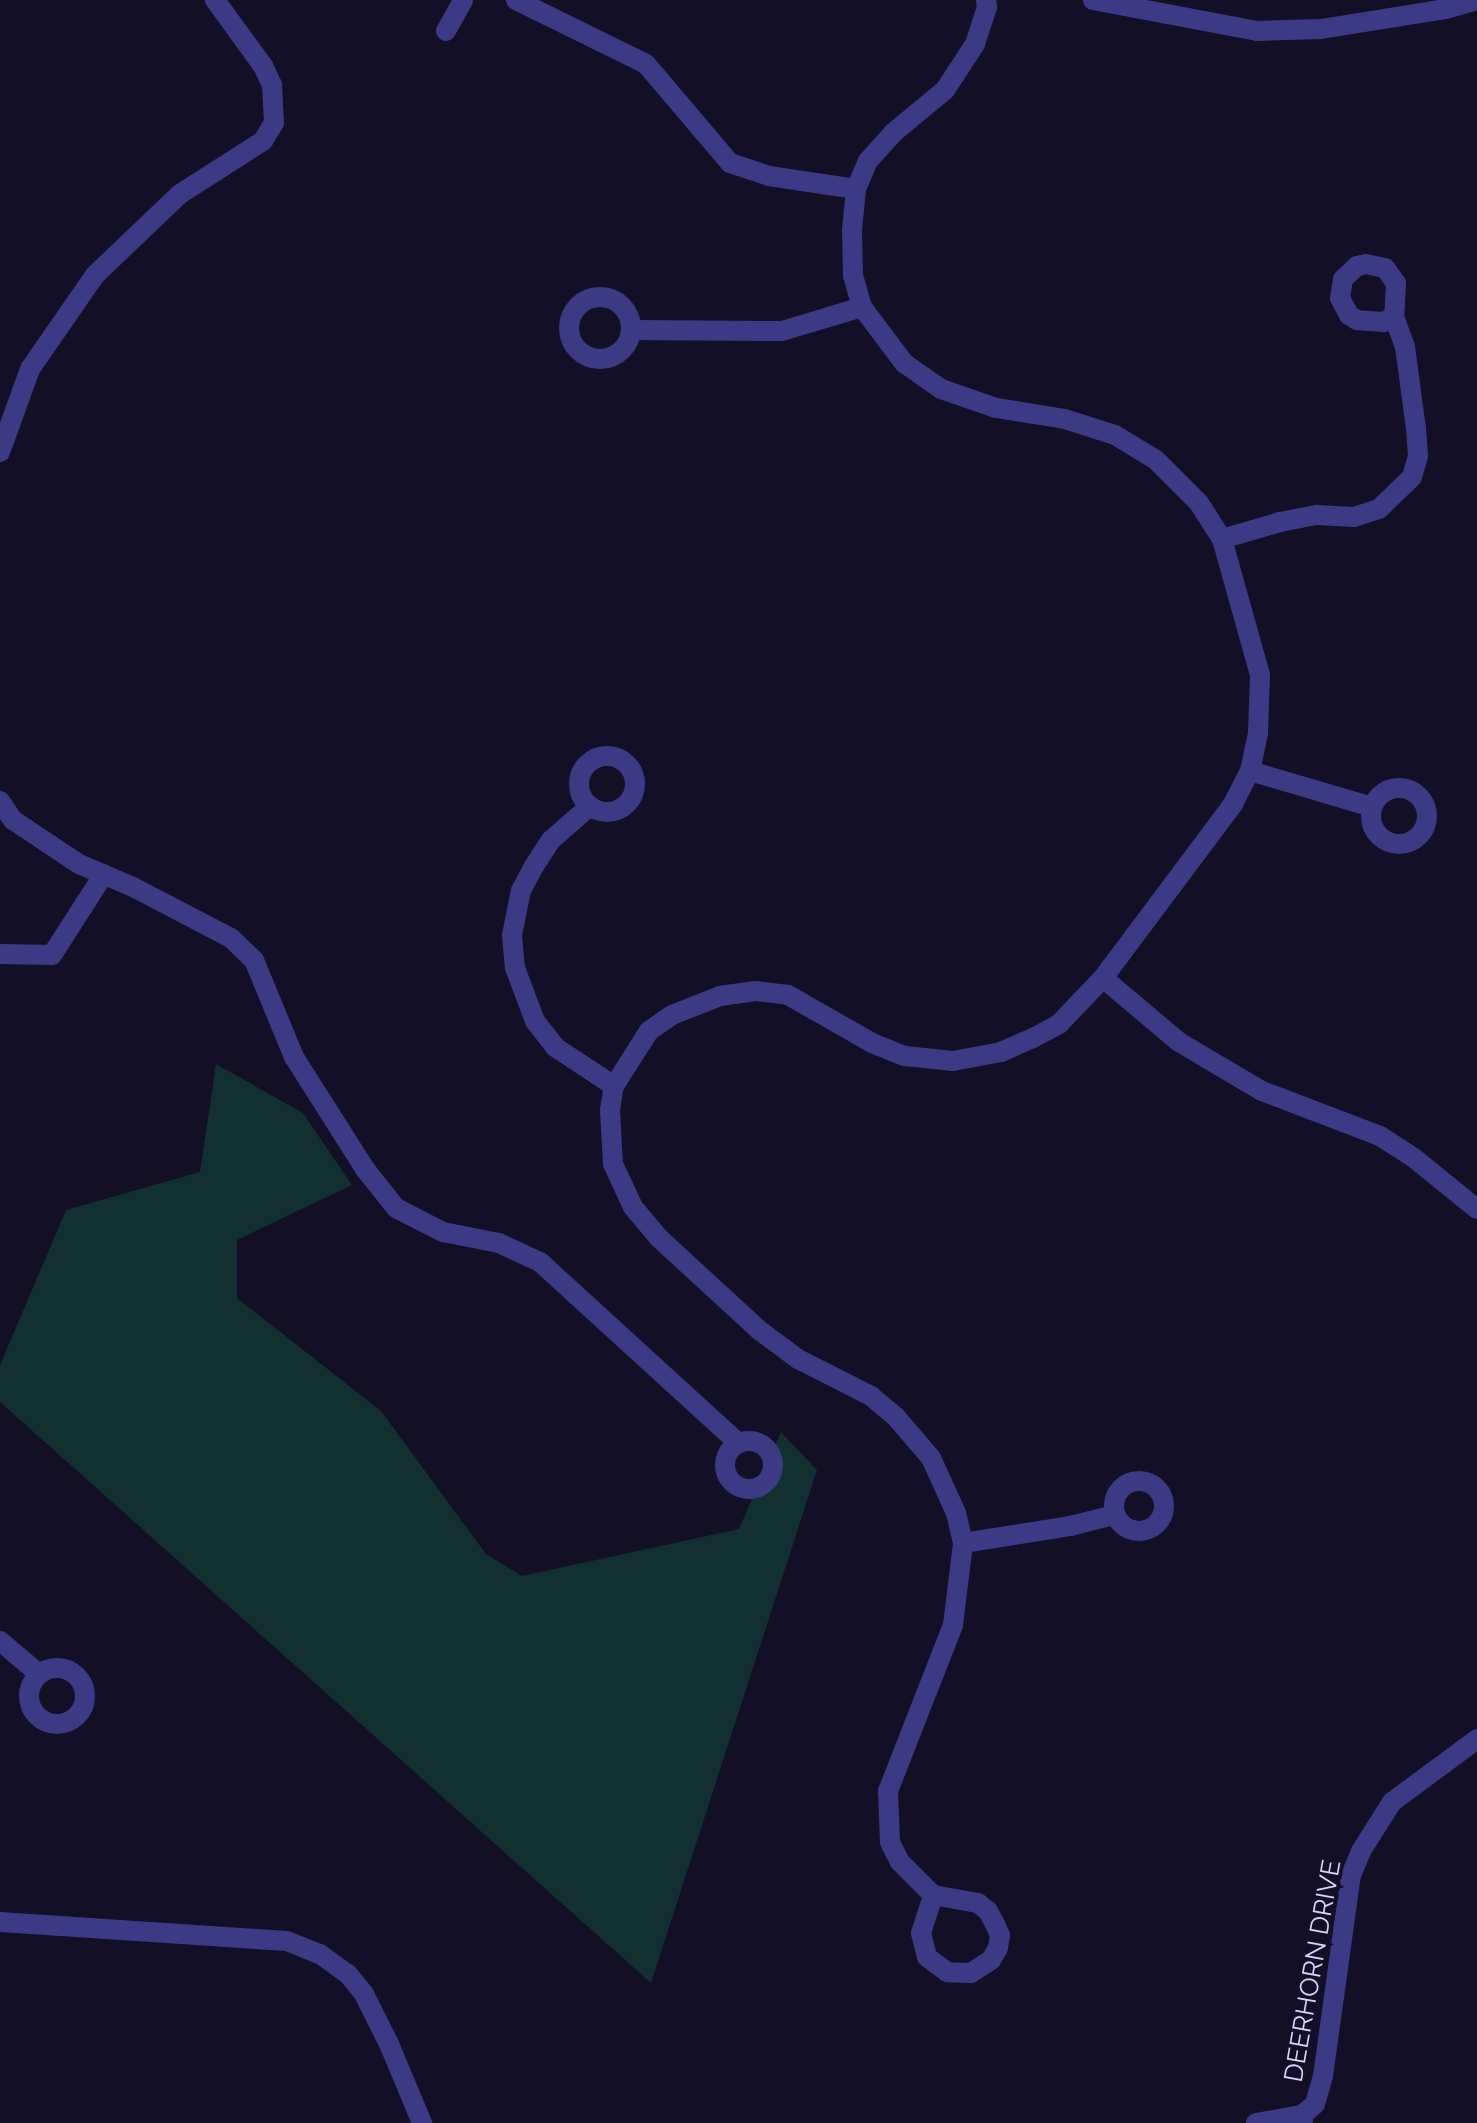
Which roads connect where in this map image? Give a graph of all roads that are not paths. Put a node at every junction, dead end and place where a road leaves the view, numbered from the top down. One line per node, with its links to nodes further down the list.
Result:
1 (215, 0): 12 (street)
2 (463, 0): 7 (street)
3 (516, 0): 8 (street)
4 (986, 0): 8 (street)
5 (1093, 0): 6 (street)
6 (1477, 0)
7 (446, 31)
8 (856, 189): 9 (street)
9 (862, 307): 11 (street); 13 (street)
10 (1394, 316): 13 (street)
11 (631, 330)
12 (0, 452)
13 (1222, 539): 14 (street)
14 (1250, 771): 17 (street); 20 (street)
15 (0, 801): 18 (street)
16 (590, 806): 21 (street)
17 (1372, 807)
18 (104, 874): 19 (street); 23 (street)
19 (0, 954)
20 (1103, 978): 21 (street); 22 (street)
21 (614, 1086): 25 (street)
22 (1477, 1209)
23 (738, 1443)
24 (1114, 1515): 25 (street)
25 (963, 1543): 29 (street)
26 (0, 1641): 27 (street)
27 (39, 1674)
28 (1477, 1739): 31 (street, DEERHORN DRIVE)
29 (933, 1895)
30 (0, 1922): 32 (street)
31 (1302, 2119): 33 (street, DEERHORN DRIVE)
32 (422, 2123)
33 (1256, 2123)

